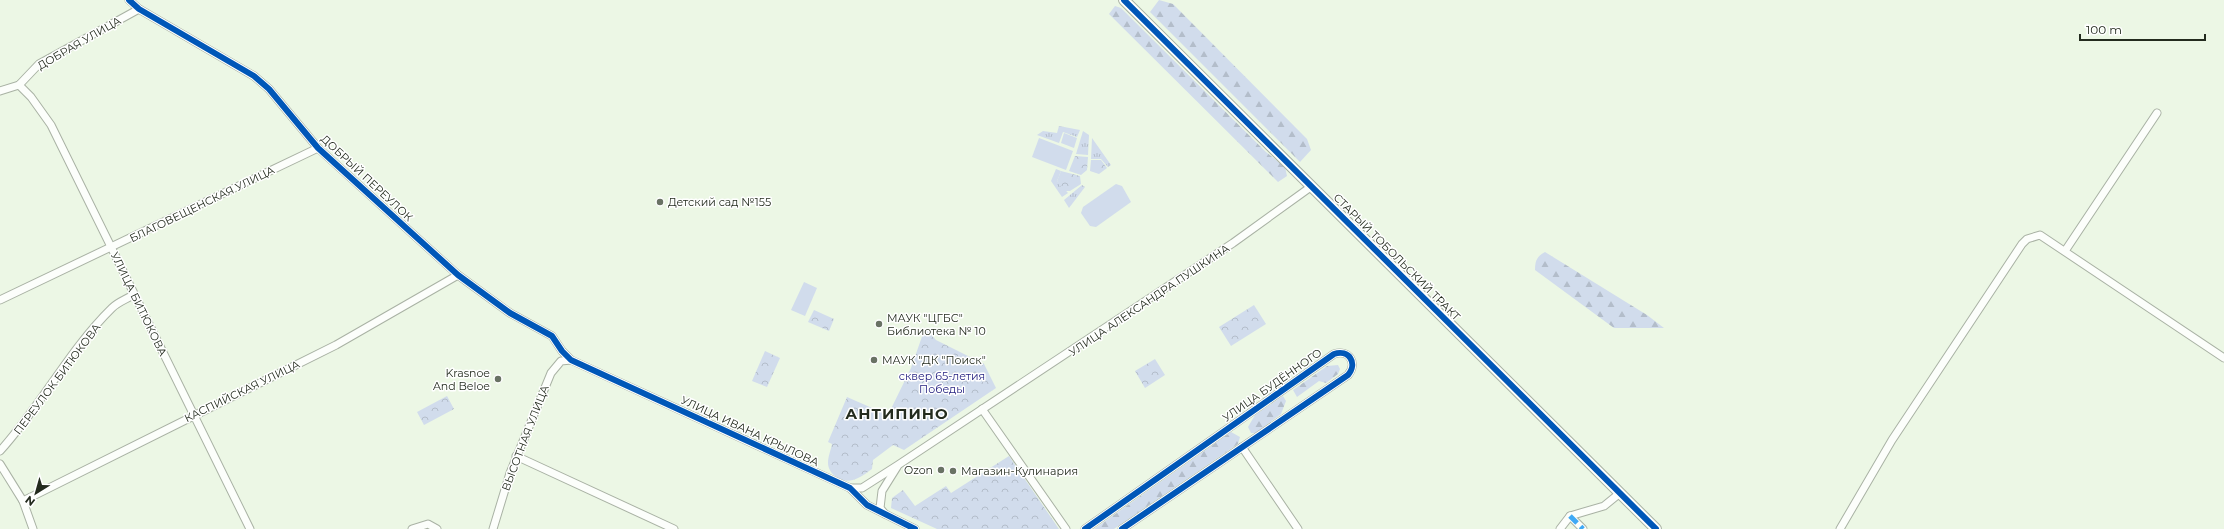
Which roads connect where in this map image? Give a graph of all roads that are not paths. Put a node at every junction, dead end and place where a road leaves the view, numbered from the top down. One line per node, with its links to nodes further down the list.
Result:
1 (129, 0): 3 (street, ДОБРЫЙ ПЕРЕУЛОК)
2 (1124, 0): 8 (street, СТАРЫЙ ТОБОЛЬСКИЙ ТРАКТ)
3 (138, 9): 4 (street, ДОБРАЯ УЛИЦА); 7 (street, ДОБРЫЙ ПЕРЕУЛОК)
4 (19, 85): 5 (street, ДОБРАЯ УЛИЦА); 9 (street, УЛИЦА БИТЮКОВА)
5 (0, 91)
6 (2157, 113): 10 (street)
7 (318, 148): 9 (street, БЛАГОВЕЩЕНСКАЯ УЛИЦА); 11 (street, ДОБРЫЙ ПЕРЕУЛОК)
8 (1312, 186): 16 (street, УЛИЦА АЛЕКСАНДРА ПУШКИНА); 24 (street, СТАРЫЙ ТОБОЛЬСКИЙ ТРАКТ)
9 (111, 248): 12 (street, УЛИЦА БИТЮКОВА); 13 (street, БЛАГОВЕЩЕНСКАЯ УЛИЦА)
10 (2065, 251): 14 (street); 42 (street)
11 (458, 275): 15 (street, ДОБРЫЙ ПЕРЕУЛОК); 17 (street, КАСПИЙСКАЯ УЛИЦА)
12 (133, 295): 17 (street, УЛИЦА БИТЮКОВА); 19 (street, ПЕРЕУЛОК БИТЮКОВА)
13 (0, 300)
14 (2224, 358)
15 (571, 360): 20 (street, ВЫСОТНАЯ УЛИЦА); 23 (street, УЛИЦА ИВАНА КРЫЛОВА)
16 (982, 409): 22 (street, УЛИЦА АЛЕКСАНДРА ПУШКИНА); 35 (street)
17 (194, 415): 25 (street, КАСПИЙСКАЯ УЛИЦА); 29 (street, УЛИЦА БИТЮКОВА)
18 (1242, 447): 36 (street, УЛИЦА БУДЁННОГО); 37 (street, УЛИЦА БУДЁННОГО); 38 (street)
19 (0, 451)
20 (516, 456): 32 (street, ВЫСОТНАЯ УЛИЦА); 33 (street)
21 (0, 464): 25 (street)
22 (898, 465): 23 (street, УЛИЦА АЛЕКСАНДРА ПУШКИНА); 26 (street)
23 (850, 488): 26 (street, УЛИЦА ИВАНА КРЫЛОВА)
24 (1620, 493): 27 (street); 41 (street, СТАРЫЙ ТОБОЛЬСКИЙ ТРАКТ)
25 (23, 501): 28 (street)
26 (886, 516): 34 (street, УЛИЦА ИВАНА КРЫЛОВА)
27 (1570, 516): 39 (street); 40 (street)
28 (33, 529)
29 (250, 529)
30 (412, 529): 31 (street)
31 (437, 529)
32 (492, 529)
33 (674, 529)
34 (915, 529)
35 (1066, 529)
36 (1085, 529)
37 (1122, 529)
38 (1298, 529)
39 (1560, 529)
40 (1583, 529)
41 (1656, 529)
42 (1840, 529)

